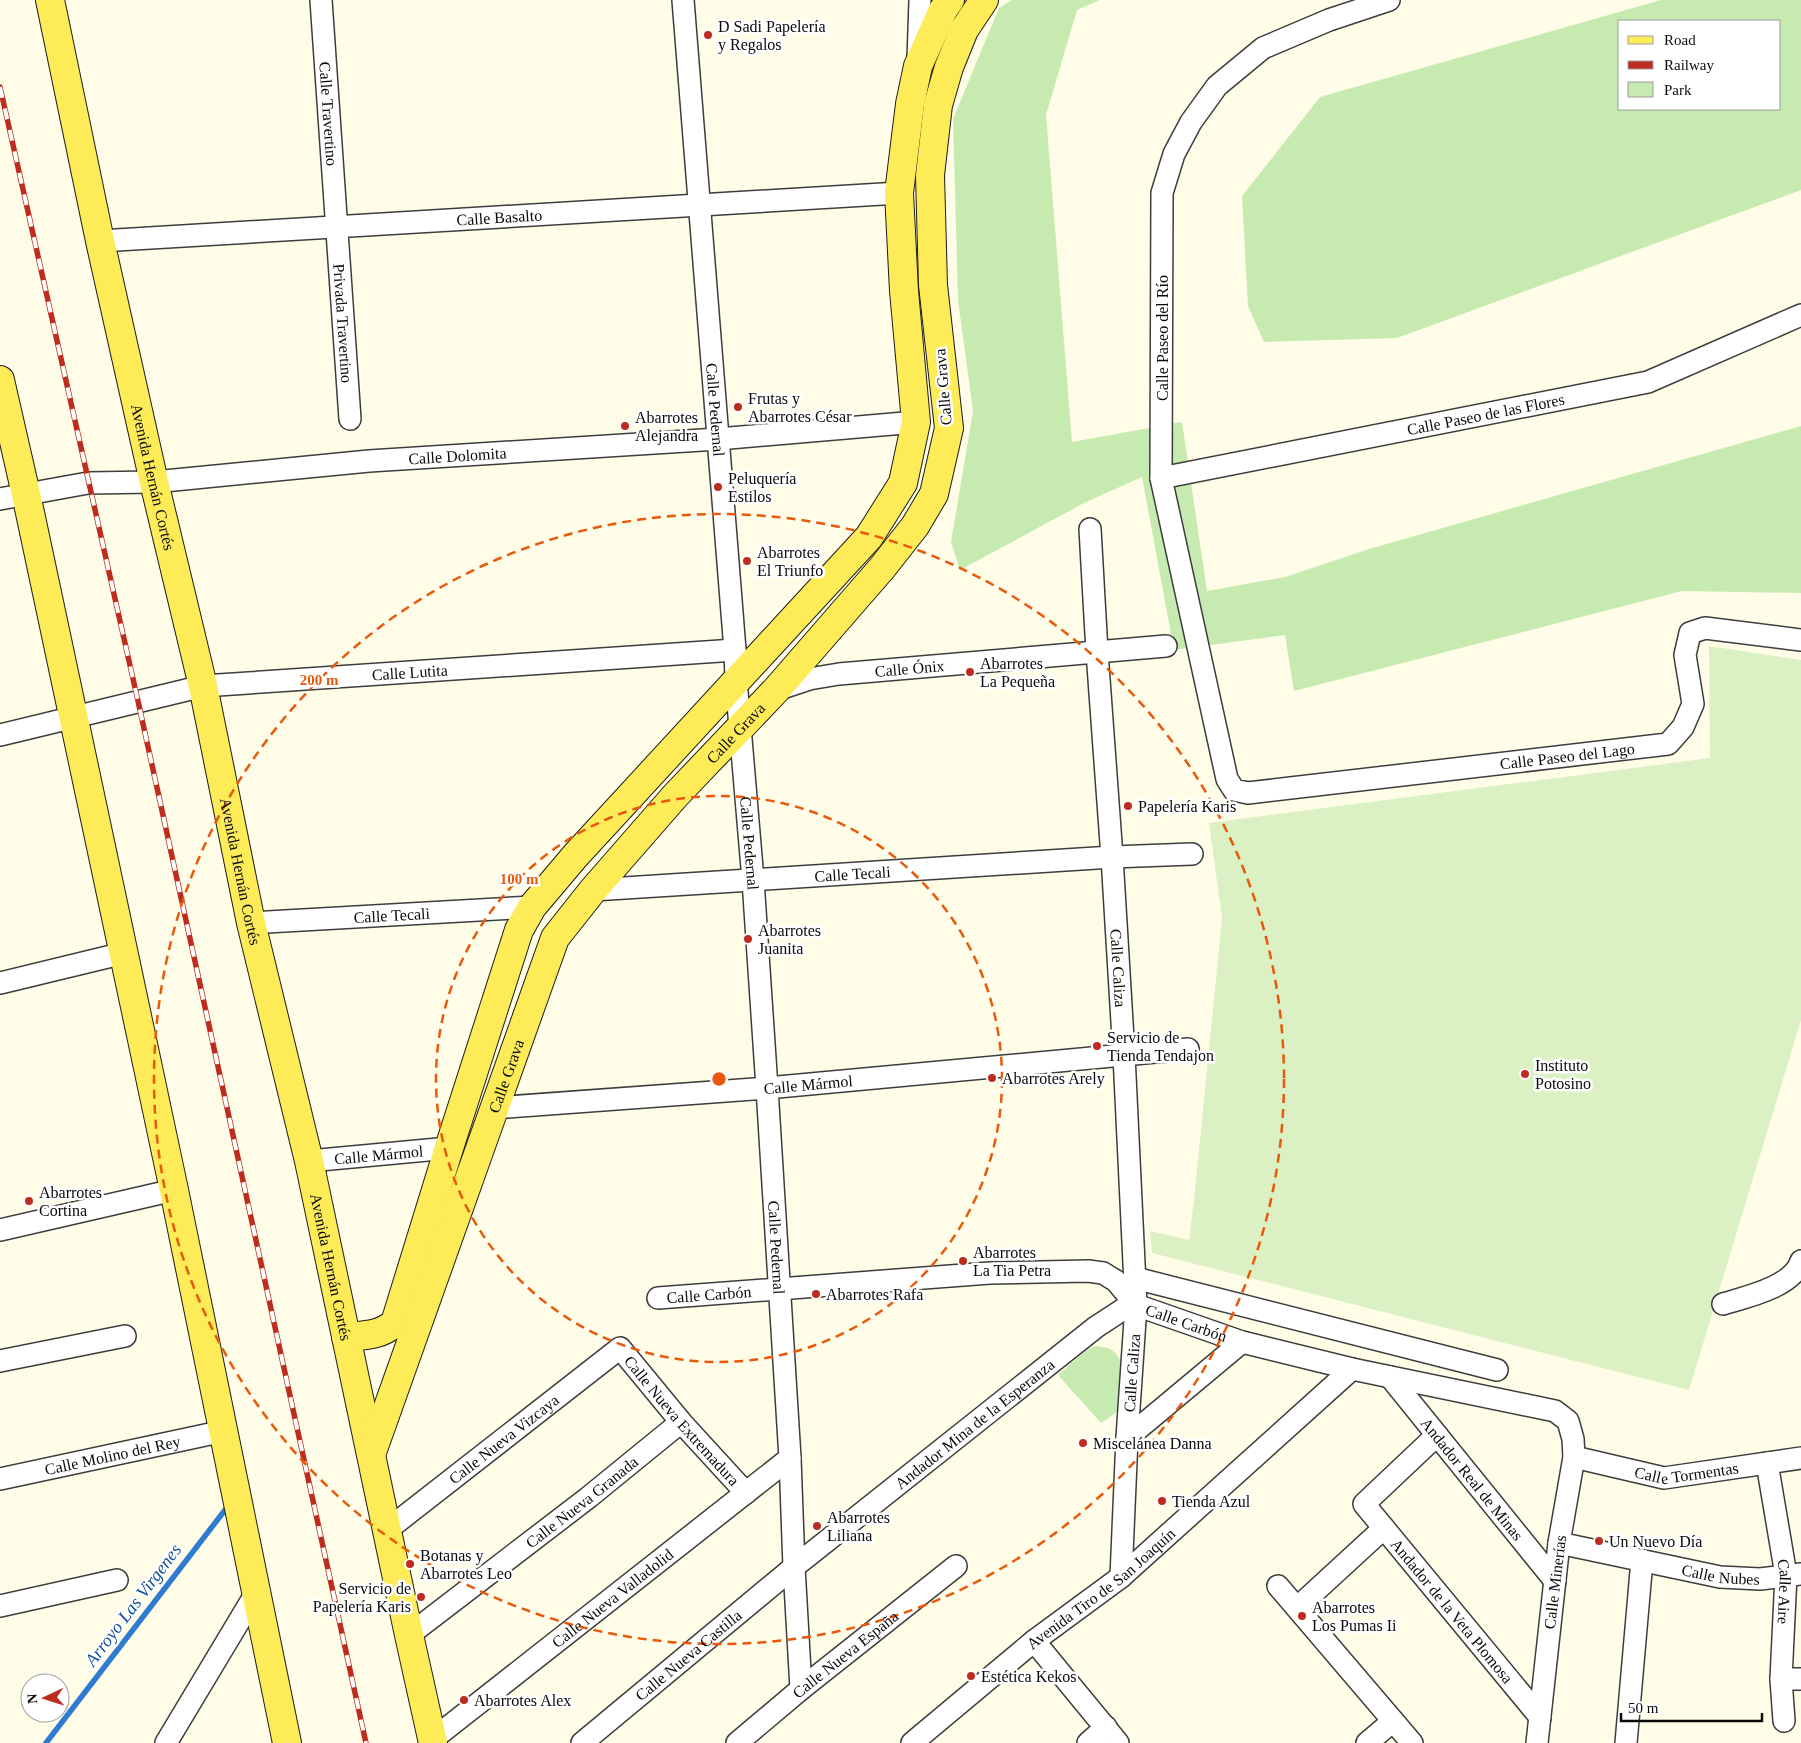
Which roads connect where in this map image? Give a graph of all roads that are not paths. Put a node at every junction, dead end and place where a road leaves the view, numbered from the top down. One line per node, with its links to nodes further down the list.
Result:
1 (50, 0): 12 (main road, Avenida Hernán Cortés)
2 (321, 0): 11 (street, Calle Travertino)
3 (683, 0): 10 (street, Calle Pedernal)
4 (920, 0): 8 (street)
5 (950, 0): 8 (main road, Calle Grava)
6 (984, 0): 28 (main road, Calle Grava)
7 (1389, 0): 18 (street, Calle Paseo del Río)
8 (918, 66): 9 (main road, Calle Grava)
9 (899, 193): 10 (street, Calle Basalto); 16 (main road, Calle Grava)
10 (699, 205): 11 (street, Calle Basalto); 17 (street, Calle Pedernal)
11 (336, 228): 12 (street, Calle Basalto); 15 (street, Privada Travertino)
12 (100, 241): 19 (main road, Avenida Hernán Cortés)
13 (1801, 315): 18 (street, Calle Paseo de las Flores)
14 (0, 380): 20 (main road)
15 (350, 419)
16 (916, 422): 17 (street, Calle Dolomita); 26 (main road, Calle Grava)
17 (718, 438): 19 (street, Calle Dolomita); 24 (street, Calle Pedernal)
18 (1162, 478): 32 (street, Calle Paseo del Río)
19 (154, 482): 20 (street, Calle Dolomita); 27 (main road, Avenida Hernán Cortés)
20 (13, 496): 29 (main road)
21 (1090, 530): 25 (street, Calle Caliza)
22 (1801, 640): 32 (street, Calle Paseo del Lago)
23 (1166, 646): 25 (street, Calle Ónix)
24 (735, 650): 26 (street, Calle Pedernal); 27 (street, Calle Lutita)
25 (1097, 652): 28 (street, Calle Ónix); 34 (street, Calle Caliza)
26 (736, 680): 30 (street, Calle Pedernal); 37 (main road, Calle Grava)
27 (203, 686): 29 (street, Calle Lutita); 38 (main road, Avenida Hernán Cortés)
28 (776, 690): 30 (main road, Calle Grava)
29 (72, 716): 31 (street, Calle Lutita); 39 (main road)
30 (740, 727): 35 (street, Calle Pedernal); 36 (main road, Calle Grava)
31 (0, 735)
32 (1234, 790)
33 (1192, 854): 34 (street, Calle Tecali)
34 (1112, 857): 35 (street, Calle Tecali); 42 (street, Calle Caliza)
35 (753, 880): 36 (street, Calle Tecali); 43 (street, Calle Pedernal)
36 (593, 890): 44 (main road, Calle Grava)
37 (532, 907): 38 (street, Calle Tecali); 45 (main road, Calle Grava)
38 (251, 923): 46 (main road, Avenida Hernán Cortés)
39 (124, 953): 40 (street); 47 (main road)
40 (0, 983)
41 (1188, 1049): 42 (street, Calle Mármol)
42 (1124, 1055): 43 (street, Calle Mármol); 50 (street, Calle Caliza)
43 (767, 1088): 44 (street, Calle Mármol); 51 (street, Calle Pedernal)
44 (493, 1108): 68 (main road, Calle Grava)
45 (449, 1148): 46 (street, Calle Mármol); 56 (main road, Calle Grava)
46 (309, 1161): 56 (main road, Avenida Hernán Cortés)
47 (174, 1190): 48 (street); 65 (main road)
48 (0, 1230)
49 (1800, 1266): 53 (street)
50 (1135, 1278): 54 (street, Calle Caliza); 61 (street)
51 (780, 1288): 52 (street, Calle Carbón); 54 (street, Calle Carbón); 70 (street, Calle Pedernal)
52 (658, 1298)
53 (1723, 1304)
54 (1136, 1305): 57 (street, Calle Carbón); 67 (street, Calle Caliza); 80 (street, Andador Mina de la Esperanza)
55 (124, 1336): 59 (street)
56 (346, 1337): 68 (main road, Avenida Hernán Cortés)
57 (1242, 1342): 60 (street, Calle Carbón); 67 (street, Calle Caliza)
58 (620, 1348): 64 (street, Calle Nueva Extremadura); 76 (street, Calle Nueva Vizcaya)
59 (0, 1361)
60 (1352, 1369): 62 (street, Calle Carbón); 82 (street, Avenida Tiro de San Joaquín)
61 (1497, 1370)
62 (1390, 1377): 63 (street, Calle Carbón); 66 (street, Andador Real de Minas)
63 (1568, 1421): 69 (street, Calle Minerías)
64 (681, 1422): 74 (street, Calle Nueva Extremadura); 89 (street, Calle Nueva Granada)
65 (224, 1431): 73 (street, Calle Molino del Rey); 86 (main road)
66 (1438, 1435): 75 (street, Andador de la Veta Plomosa); 84 (street, Andador Real de Minas)
67 (1127, 1438): 82 (street, Calle Caliza)
68 (372, 1452): 76 (main road, Avenida Hernán Cortés)
69 (1574, 1457): 72 (street, Calle Tormentas); 77 (street, Calle Minerías)
70 (790, 1458): 74 (street, Calle Nueva Valladolid); 80 (street, Calle Pedernal)
71 (1801, 1458): 72 (street, Calle Tormentas)
72 (1767, 1464): 81 (street, Calle Aire)
73 (0, 1479)
74 (746, 1492): 97 (street, Calle Nueva Valladolid)
75 (1384, 1528): 88 (street); 93 (street, Andador de la Veta Plomosa)
76 (387, 1530): 89 (main road, Avenida Hernán Cortés)
77 (1559, 1543): 78 (street, Calle Nubes); 84 (street, Calle Minerías)
78 (1642, 1560): 81 (street, Calle Nubes); 107 (street)
79 (956, 1566): 92 (street, Calle Nueva España)
80 (794, 1567): 92 (street, Calle Pedernal); 100 (street, Calle Nueva Castilla)
81 (1793, 1574): 91 (street, Calle Aire)
82 (1121, 1577): 90 (street, Avenida Tiro de San Joaquín)
83 (117, 1580): 87 (street)
84 (1555, 1581): 93 (street, Calle Minerías)
85 (1278, 1586): 88 (street)
86 (256, 1593): 98 (street); 99 (main road)
87 (0, 1606)
88 (1298, 1607): 94 (street)
89 (409, 1635): 97 (main road, Avenida Hernán Cortés)
90 (1034, 1640): 96 (street); 102 (street, Avenida Tiro de San Joaquín)
91 (1791, 1679): 95 (street, Calle Aire)
92 (801, 1689): 101 (street, Calle Nueva España)
93 (1540, 1717): 106 (street, Calle Minerías)
94 (1393, 1721): 104 (street); 105 (street)
95 (1784, 1721)
96 (1112, 1735): 103 (street)
97 (433, 1741)
98 (166, 1743)
99 (287, 1743)
100 (582, 1743)
101 (737, 1743)
102 (912, 1743)
103 (1088, 1743)
104 (1367, 1743)
105 (1412, 1743)
106 (1537, 1743)
107 (1626, 1743)

